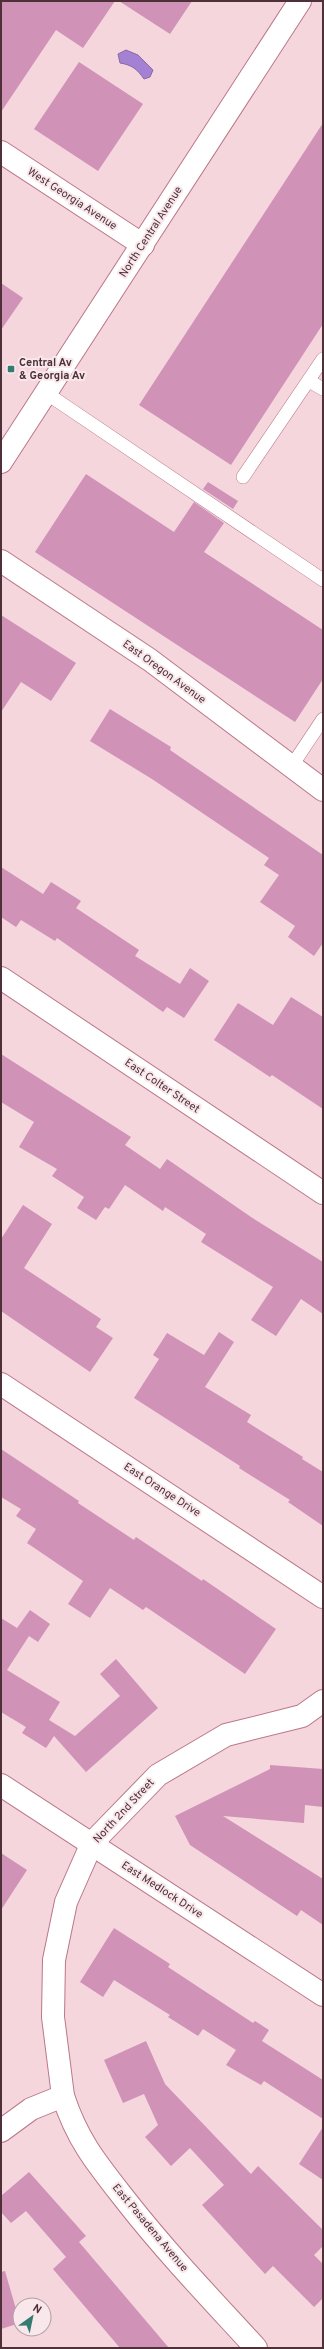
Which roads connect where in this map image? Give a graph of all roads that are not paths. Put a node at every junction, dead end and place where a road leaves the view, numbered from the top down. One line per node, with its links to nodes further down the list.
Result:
1 (300, 1): 3 (street, North Central Avenue)
2 (1, 152): 3 (street, West Georgia Avenue)
3 (143, 245): 7 (street, North Central Avenue)
4 (323, 359): 5 (lane)
5 (309, 381): 6 (lane); 9 (lane)
6 (323, 389)
7 (46, 393): 8 (street, North Central Avenue); 11 (lane)
8 (1, 462)
9 (243, 477)
10 (1, 561): 13 (street, East Oregon Avenue)
11 (323, 580)
12 (323, 719): 13 (lane)
13 (291, 768): 14 (street, East Oregon Avenue)
14 (323, 790)
15 (9, 983): 16 (street, East Colter Street)
16 (323, 1193)
17 (1, 1384): 18 (street, East Orange Drive)
18 (323, 1596)
19 (323, 1701): 21 (street, North 2nd Street)
20 (1, 1785): 21 (street, East Medlock Drive)
21 (92, 1843): 22 (street, East Medlock Drive); 23 (street, North 2nd Street)
22 (323, 1995)
23 (63, 2096): 24 (street); 25 (street, East Pasadena Avenue)
24 (1, 2131)
25 (256, 2348)

